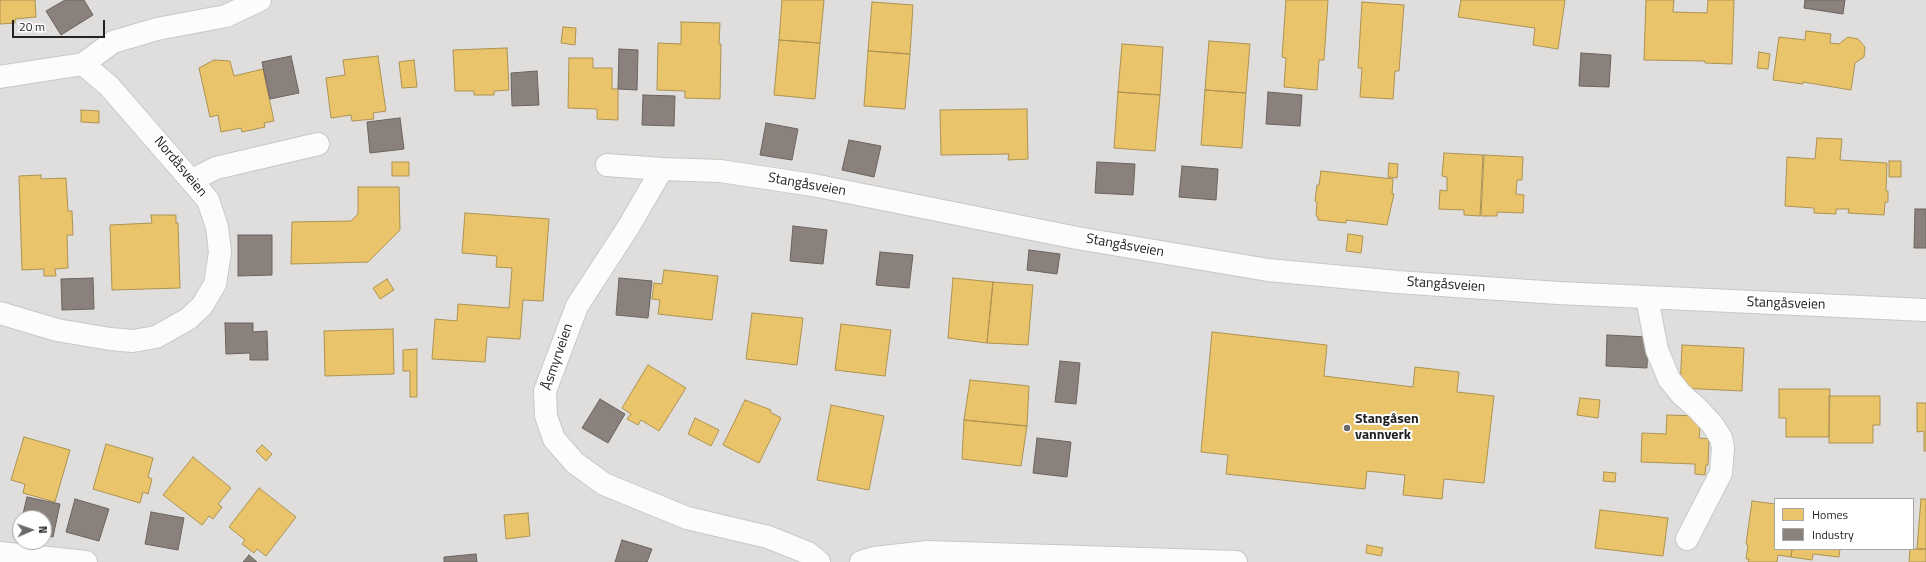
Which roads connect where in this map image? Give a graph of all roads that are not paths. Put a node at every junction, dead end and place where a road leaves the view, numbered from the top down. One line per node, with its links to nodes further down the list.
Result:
1 (260, 0): 2 (street)
2 (83, 64): 3 (street); 7 (street, Nordåsveien)
3 (0, 77)
4 (318, 144): 7 (street)
5 (607, 165): 6 (street, Stangåsveien)
6 (662, 169): 8 (street, Stangåsveien); 14 (street, Åsmyrveien)
7 (192, 180): 10 (street, Nordåsveien)
8 (1647, 298): 9 (street, Stangåsveien); 11 (street)
9 (1926, 310)
10 (0, 313)
11 (1687, 539)
12 (0, 553): 13 (street)
13 (86, 562)
14 (819, 562)
15 (861, 562): 16 (street)
16 (1236, 562)

